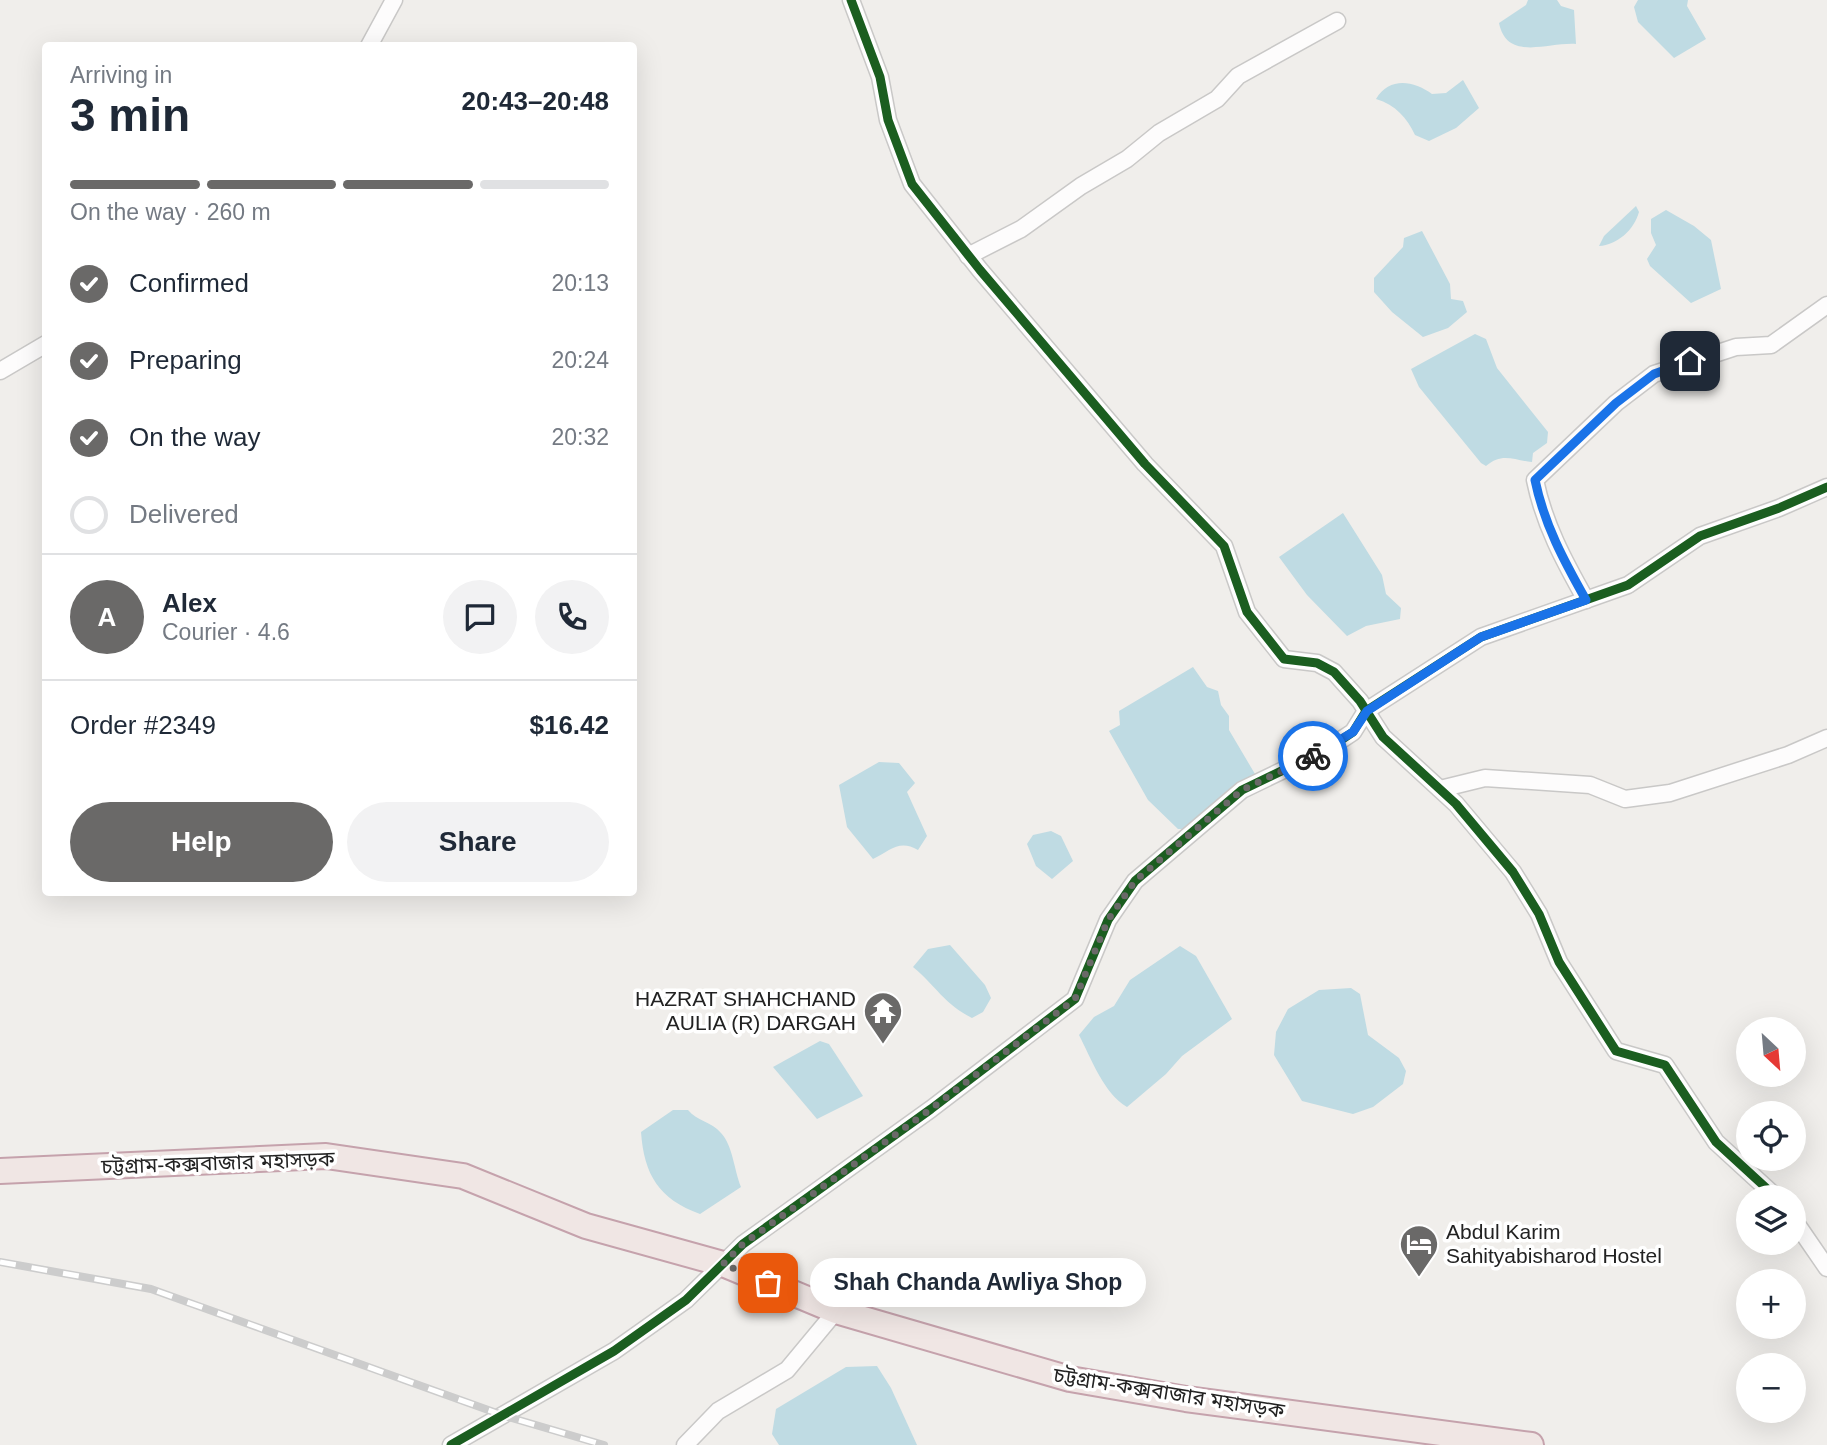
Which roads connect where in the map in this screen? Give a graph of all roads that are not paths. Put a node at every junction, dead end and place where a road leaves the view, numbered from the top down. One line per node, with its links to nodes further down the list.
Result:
1 (394, 0): 4 (street)
2 (851, 0): 5 (street)
3 (1337, 21): 5 (street)
4 (371, 42)
5 (968, 256): 11 (street)
6 (1827, 305): 10 (street)
7 (42, 346): 8 (street)
8 (0, 371)
9 (1827, 487): 10 (street)
10 (1586, 600): 11 (street)
11 (1367, 711): 13 (street); 17 (street)
12 (1827, 738): 13 (street)
13 (1440, 789): 15 (street)
14 (0, 1171): 17 (highway, চট্টগ্রাম-কক্সবাজার মহাসড়ক)
15 (1763, 1185)
16 (1806, 1237): 18 (street)
17 (723, 1264): 19 (highway, চট্টগ্রাম-কক্সবাজার মহাসড়ক); 20 (street)
18 (1827, 1268)
19 (836, 1311): 21 (street); 22 (highway, চট্টগ্রাম-কক্সবাজার মহাসড়ক)
20 (451, 1445)
21 (685, 1445)
22 (1531, 1445)

